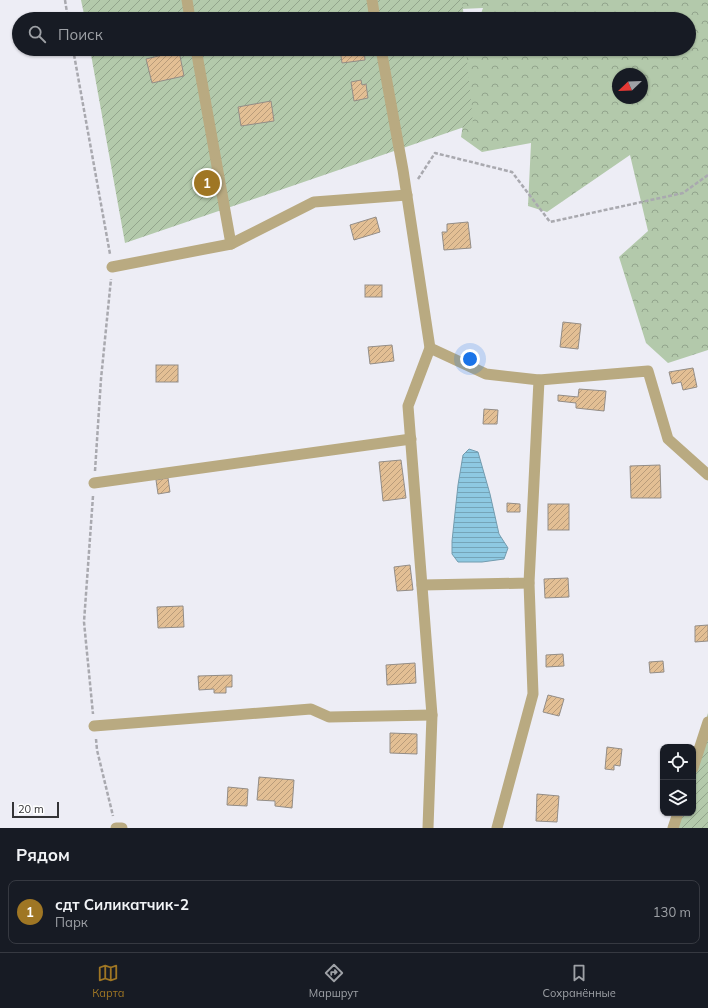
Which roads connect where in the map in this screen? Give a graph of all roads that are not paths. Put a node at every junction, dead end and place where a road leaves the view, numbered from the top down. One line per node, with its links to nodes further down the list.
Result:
1 (187, 0): 3 (street)
2 (372, 0): 4 (street)
3 (189, 12)
4 (374, 12)
5 (197, 56): 8 (street)
6 (382, 56): 7 (street)
7 (407, 195): 8 (street); 10 (street)
8 (231, 244): 9 (street)
9 (112, 267)
10 (430, 348): 11 (street); 12 (street)
11 (539, 380): 13 (street); 15 (street)
12 (411, 439): 14 (street); 16 (street)
13 (708, 475)
14 (94, 483)
15 (529, 583): 16 (street); 25 (street)
16 (422, 585): 17 (street)
17 (432, 715): 19 (street); 24 (street)
18 (708, 722): 20 (street)
19 (94, 726)
20 (696, 759)
21 (677, 816): 26 (street)
22 (116, 828): 23 (street)
23 (122, 828)
24 (428, 828)
25 (497, 828)
26 (673, 828)

